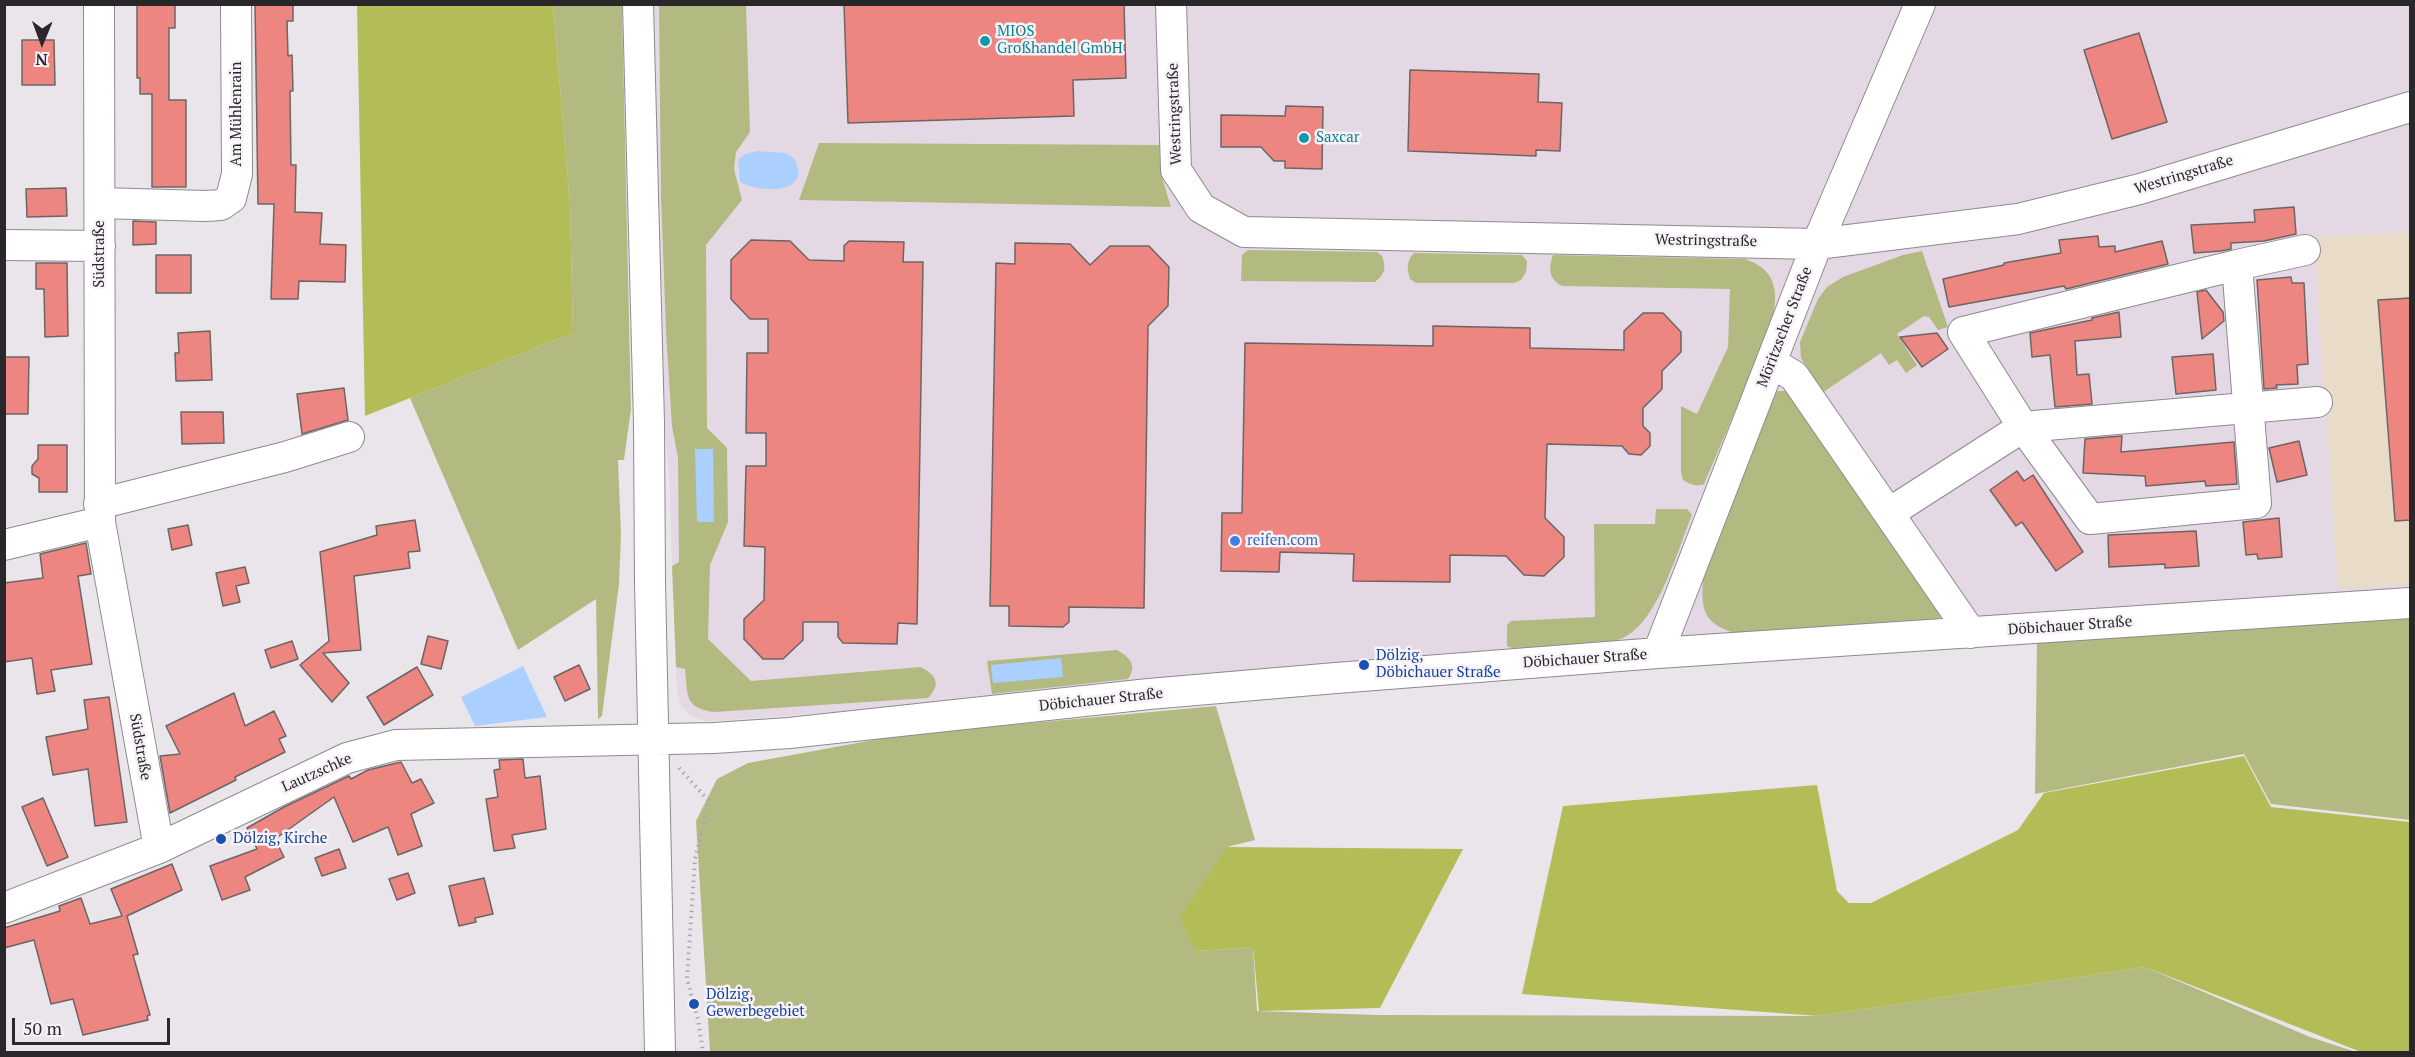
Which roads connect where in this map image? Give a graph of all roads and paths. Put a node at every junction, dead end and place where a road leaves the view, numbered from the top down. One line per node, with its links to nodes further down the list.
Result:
1 (99, 4): 7 (street, Südstraße)
2 (236, 4): 7 (street, Am Mühlenrain)
3 (638, 4): 24 (street)
4 (1171, 4): 8 (street, Westringstraße)
5 (1920, 4): 8 (street, Möritzscher Straße)
6 (2410, 107): 8 (street, Westringstraße)
7 (100, 203): 10 (street, Südstraße)
8 (1817, 244): 13 (street, Möritzscher Straße)
9 (4, 245): 10 (street)
10 (100, 246): 18 (street, Südstraße)
11 (2305, 250): 12 (street)
12 (2237, 265): 15 (street); 16 (street)
13 (1772, 363): 19 (street); 23 (street, Möritzscher Straße)
14 (2316, 402): 15 (street)
15 (2248, 406): 16 (street); 16 (street)
16 (2022, 427): 19 (street)
17 (350, 437): 18 (street)
18 (99, 513): 20 (street); 25 (street, Südstraße)
19 (1889, 513): 22 (street)
20 (4, 545)
21 (2410, 603): 22 (street, Döbichauer Straße)
22 (1971, 633): 23 (street, Döbichauer Straße)
23 (1658, 653): 24 (street, Döbichauer Straße)
24 (653, 740): 25 (street, Lautzschke); 27 (street); 28 (path)
25 (159, 848): 26 (street, Lautzschke)
26 (4, 908)
27 (660, 1053)
28 (703, 1053)

